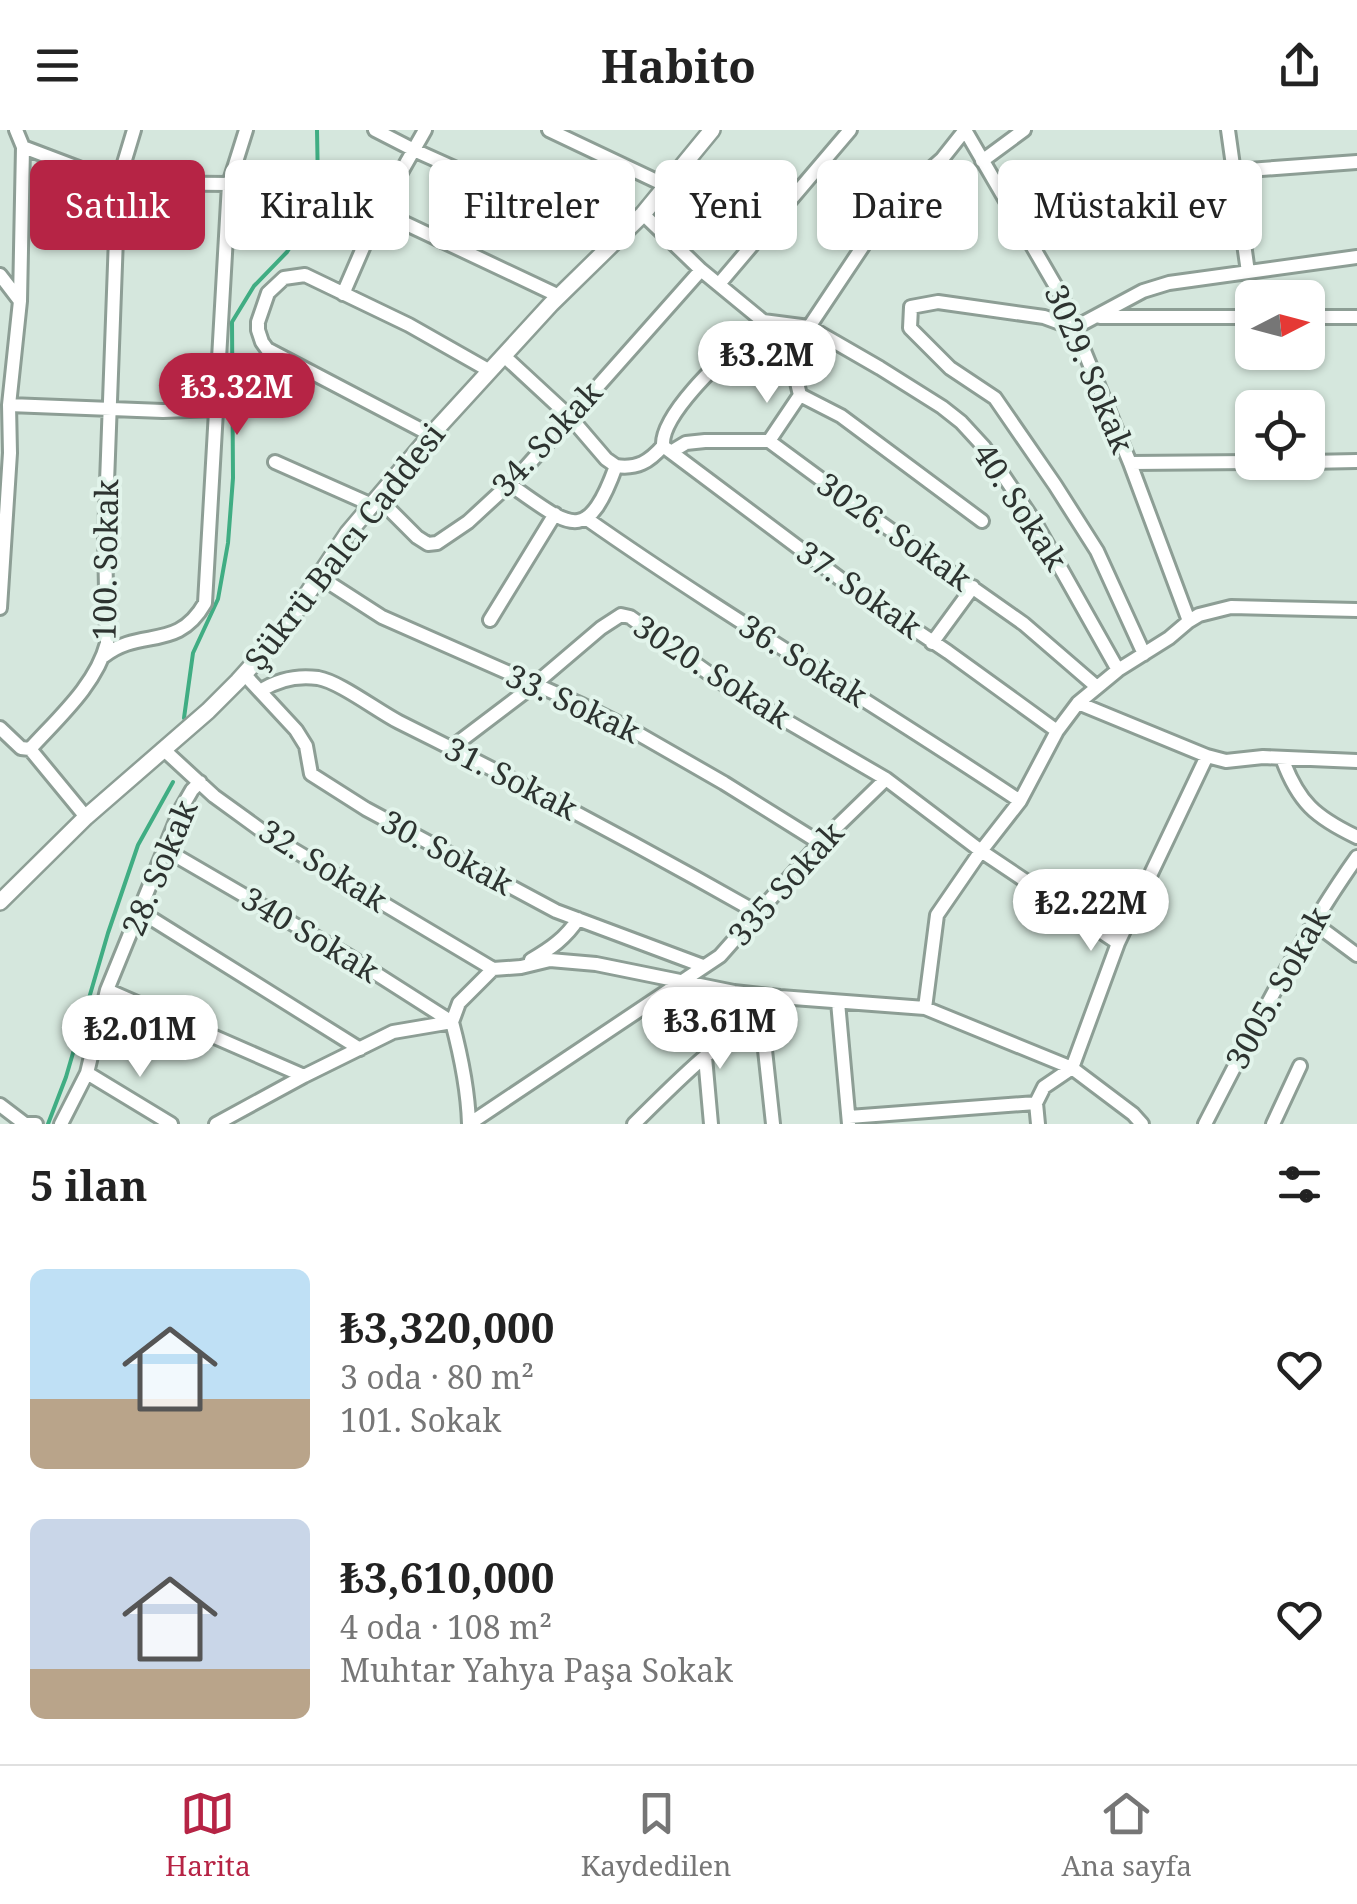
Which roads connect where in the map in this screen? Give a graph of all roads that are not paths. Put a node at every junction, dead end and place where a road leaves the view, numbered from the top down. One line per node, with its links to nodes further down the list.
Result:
1 (134, 130): 15 (street, 100. Sokak)
2 (246, 130): 16 (street)
3 (375, 130): 13 (street)
4 (425, 130): 13 (street)
5 (549, 130): 24 (street)
6 (712, 130): 19 (street, Şükrü Balcı Caddesi)
7 (850, 130): 40 (street)
8 (965, 130): 20 (street, 3029. Sokak); 49 (street)
9 (1024, 130): 20 (street)
10 (1228, 130): 21 (street)
11 (14, 131): 12 (street)
12 (23, 148): 14 (street); 43 (street)
13 (414, 150): 17 (street); 18 (street)
14 (56, 160)
15 (125, 160)
16 (237, 160)
17 (408, 160)
18 (436, 160)
19 (688, 160)
20 (982, 160): 25 (street, 3029. Sokak)
21 (1231, 160)
22 (1357, 162): 23 (street)
23 (1262, 170)
24 (655, 180)
25 (998, 187)
26 (655, 200): 27 (street, Şükrü Balcı Caddesi)
27 (643, 214): 28 (street, Şükrü Balcı Caddesi); 37 (street, 40. Sokak)
28 (635, 221)
29 (409, 225): 42 (street)
30 (115, 250): 55 (street, 100. Sokak)
31 (225, 250): 56 (street)
32 (362, 250): 41 (street)
33 (604, 250): 42 (street, Şükrü Balcı Caddesi)
34 (1036, 250): 50 (street, 3029. Sokak)
35 (1244, 250): 38 (street)
36 (1357, 257): 38 (street)
37 (700, 270): 40 (street, 40. Sokak); 57 (street, 34. Sokak)
38 (1248, 272): 44 (street)
39 (2, 281): 43 (street)
40 (719, 284): 48 (street, 40. Sokak)
41 (342, 294): 52 (street); 58 (street)
42 (559, 296): 51 (street, Şükrü Balcı Caddesi)
43 (20, 301): 54 (street)
44 (1098, 317): 47 (street); 50 (street)
45 (1325, 317): 46 (street)
46 (1357, 317)
47 (1235, 318)
48 (763, 320): 49 (street, 40. Sokak); 61 (street)
49 (809, 328): 53 (street); 83 (street, 40. Sokak)
50 (1074, 328): 67 (street, 3029. Sokak); 81 (street)
51 (504, 356): 52 (street, Şükrü Balcı Caddesi); 57 (street)
52 (490, 371): 58 (street, Şükrü Balcı Caddesi)
53 (800, 395): 60 (street); 73 (street)
54 (9, 405): 55 (street); 62 (street)
55 (109, 410): 56 (street); 82 (street, 100. Sokak)
56 (217, 410): 82 (street)
57 (570, 417): 68 (street); 69 (street, 34. Sokak)
58 (431, 435): 70 (street, Şükrü Balcı Caddesi)
59 (0, 439): 62 (street)
60 (768, 441): 61 (street); 75 (street, 3026. Sokak)
61 (667, 449): 68 (street); 80 (street, 37. Sokak)
62 (10, 453): 76 (street)
63 (1357, 461): 66 (street)
64 (276, 462): 70 (street)
65 (1235, 462): 67 (street)
66 (1325, 462)
67 (1130, 463): 79 (street, 3029. Sokak)
68 (616, 466): 72 (street)
69 (509, 484): 70 (street, 34. Sokak); 71 (street)
70 (375, 501): 74 (street, Şükrü Balcı Caddesi)
71 (555, 514): 72 (street); 78 (street)
72 (587, 520): 99 (street, 36. Sokak)
73 (982, 521)
74 (320, 576): 84 (street, Şükrü Balcı Caddesi); 85 (street, 33. Sokak)
75 (973, 587): 80 (street); 86 (street, 3026. Sokak)
76 (0, 608)
77 (1357, 610): 79 (street)
78 (490, 620)
79 (1189, 620): 81 (street)
80 (932, 642): 90 (street, 37. Sokak)
81 (1144, 654): 83 (street)
82 (104, 656): 92 (street, 100. Sokak)
83 (1118, 670): 86 (street)
84 (244, 674): 87 (street, 30. Sokak); 93 (street, Şükrü Balcı Caddesi)
85 (534, 685): 91 (street, 3020. Sokak); 97 (street, 3020. Sokak); 102 (street, 33. Sokak)
86 (1097, 687): 88 (street)
87 (260, 692): 91 (street, 31. Sokak); 109 (street, 30. Sokak)
88 (1078, 703): 90 (street); 94 (street)
89 (0, 728): 92 (street)
90 (1057, 731): 99 (street)
91 (451, 748): 108 (street, 31. Sokak)
92 (30, 749): 100 (street)
93 (163, 749): 98 (street, 32. Sokak); 100 (street, Şükrü Balcı Caddesi)
94 (1207, 756): 95 (street); 111 (street)
95 (1282, 758): 96 (street); 101 (street)
96 (1357, 760)
97 (886, 779): 102 (street, 335 Sokak); 104 (street, 3020. Sokak)
98 (200, 782): 103 (street, 28. Sokak); 115 (street, 32. Sokak)
99 (1020, 801): 104 (street)
100 (86, 817): 106 (street, Şükrü Balcı Caddesi)
101 (1357, 837)
102 (820, 843): 108 (street, 335 Sokak)
103 (166, 850): 107 (street, 28. Sokak); 122 (street, 340 Sokak)
104 (981, 851): 111 (street, 3020. Sokak); 120 (street)
105 (1357, 856): 110 (street, 3005. Sokak)
106 (0, 902)
107 (140, 912): 117 (street, 28. Sokak); 123 (street)
108 (758, 913): 113 (street, 335 Sokak)
109 (578, 920): 113 (street, 30. Sokak); 114 (street)
110 (1314, 923): 112 (street); 132 (street, 3005. Sokak)
111 (1118, 943): 126 (street)
112 (1357, 954)
113 (703, 966): 116 (street, 335 Sokak)
114 (521, 967): 115 (street); 116 (street)
115 (493, 969): 122 (street)
116 (680, 981): 118 (street); 137 (street, 335 Sokak)
117 (108, 990): 127 (street, 28. Sokak); 128 (street)
118 (769, 996): 119 (street); 121 (street)
119 (838, 1002): 120 (street); 131 (street)
120 (925, 1008): 126 (street)
121 (761, 1013): 124 (street); 140 (street)
122 (452, 1022): 123 (street); 137 (street)
123 (360, 1049): 128 (street)
124 (705, 1057): 138 (street); 139 (street)
125 (1300, 1066): 143 (street)
126 (1072, 1068): 129 (street); 142 (street)
127 (87, 1073): 134 (street, 28. Sokak); 135 (street)
128 (304, 1076): 136 (street)
129 (1036, 1103): 131 (street); 141 (street)
130 (3, 1114): 133 (street)
131 (849, 1121)
132 (1211, 1121)
133 (35, 1123)
134 (61, 1124)
135 (171, 1124)
136 (216, 1124)
137 (469, 1124)
138 (634, 1124)
139 (711, 1124)
140 (773, 1124)
141 (1038, 1124)
142 (1142, 1124)
143 (1272, 1124)

